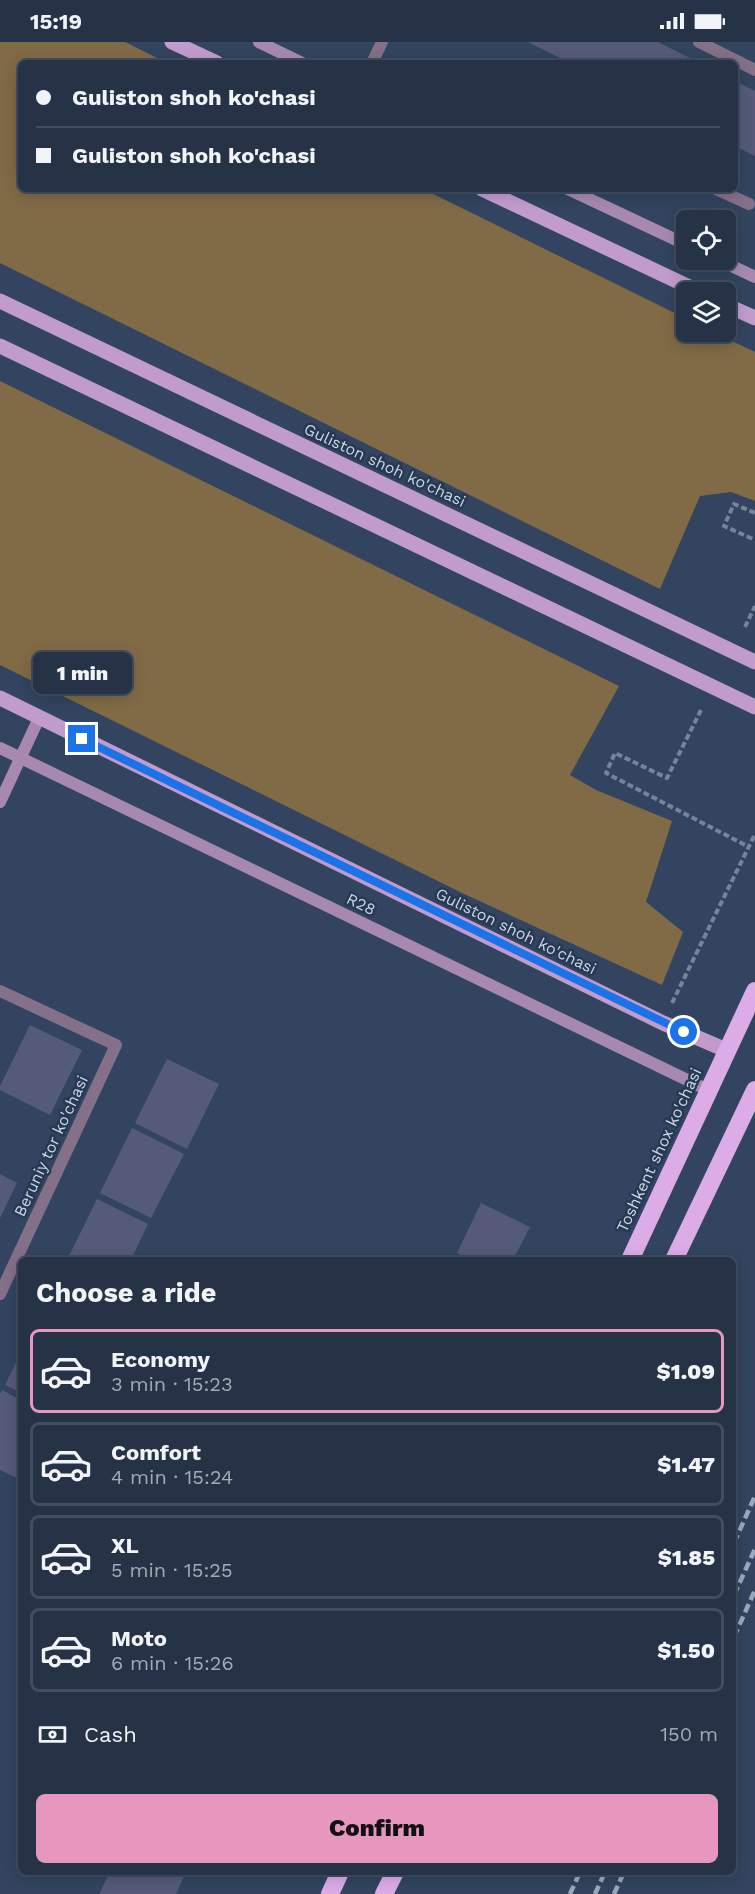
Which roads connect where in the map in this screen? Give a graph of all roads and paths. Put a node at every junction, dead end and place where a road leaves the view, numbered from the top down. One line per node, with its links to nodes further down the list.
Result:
1 (172, 42): 5 (main road)
2 (259, 42): 6 (main road)
3 (382, 42): 7 (street)
4 (699, 42): 8 (street)
5 (210, 60)
6 (296, 60)
7 (373, 60)
8 (735, 60)
9 (738, 62): 10 (street)
10 (755, 70)
11 (488, 192): 18 (main road)
12 (723, 192): 14 (street)
13 (593, 194): 15 (main road)
14 (749, 204)
15 (676, 239)
16 (736, 268): 17 (main road)
17 (755, 277)
18 (679, 282)
19 (0, 302): 27 (main road, Guliston shoh ko'chasi)
20 (736, 309): 21 (main road)
21 (755, 318)
22 (0, 346): 29 (main road)
23 (755, 513): 24 (path)
24 (755, 540)
25 (755, 606): 26 (path)
26 (745, 627)
27 (755, 662)
28 (0, 698): 31 (main road, Guliston shoh ko'chasi)
29 (755, 706)
30 (700, 710): 36 (path)
31 (39, 718): 33 (main road); 39 (main road, Guliston shoh ko'chasi)
32 (0, 748): 33 (main road, R28)
33 (21, 757): 34 (main road); 41 (main road, R28)
34 (0, 802)
35 (755, 834): 36 (path)
36 (749, 847): 39 (path)
37 (0, 991): 45 (street, Beruniy tor ko'chasi)
38 (755, 991): 40 (highway, Toshkent shox ko'chasi)
39 (663, 1023): 40 (main road, Guliston shoh ko'chasi)
40 (726, 1050): 41 (highway, Toshkent shox ko'chasi)
41 (708, 1090): 43 (highway, Toshkent shox ko'chasi)
42 (755, 1090): 44 (highway)
43 (631, 1257)
44 (675, 1257)
45 (0, 1294)
46 (339, 1875): 48 (highway)
47 (394, 1875): 49 (highway)
48 (330, 1894)
49 (384, 1894)

